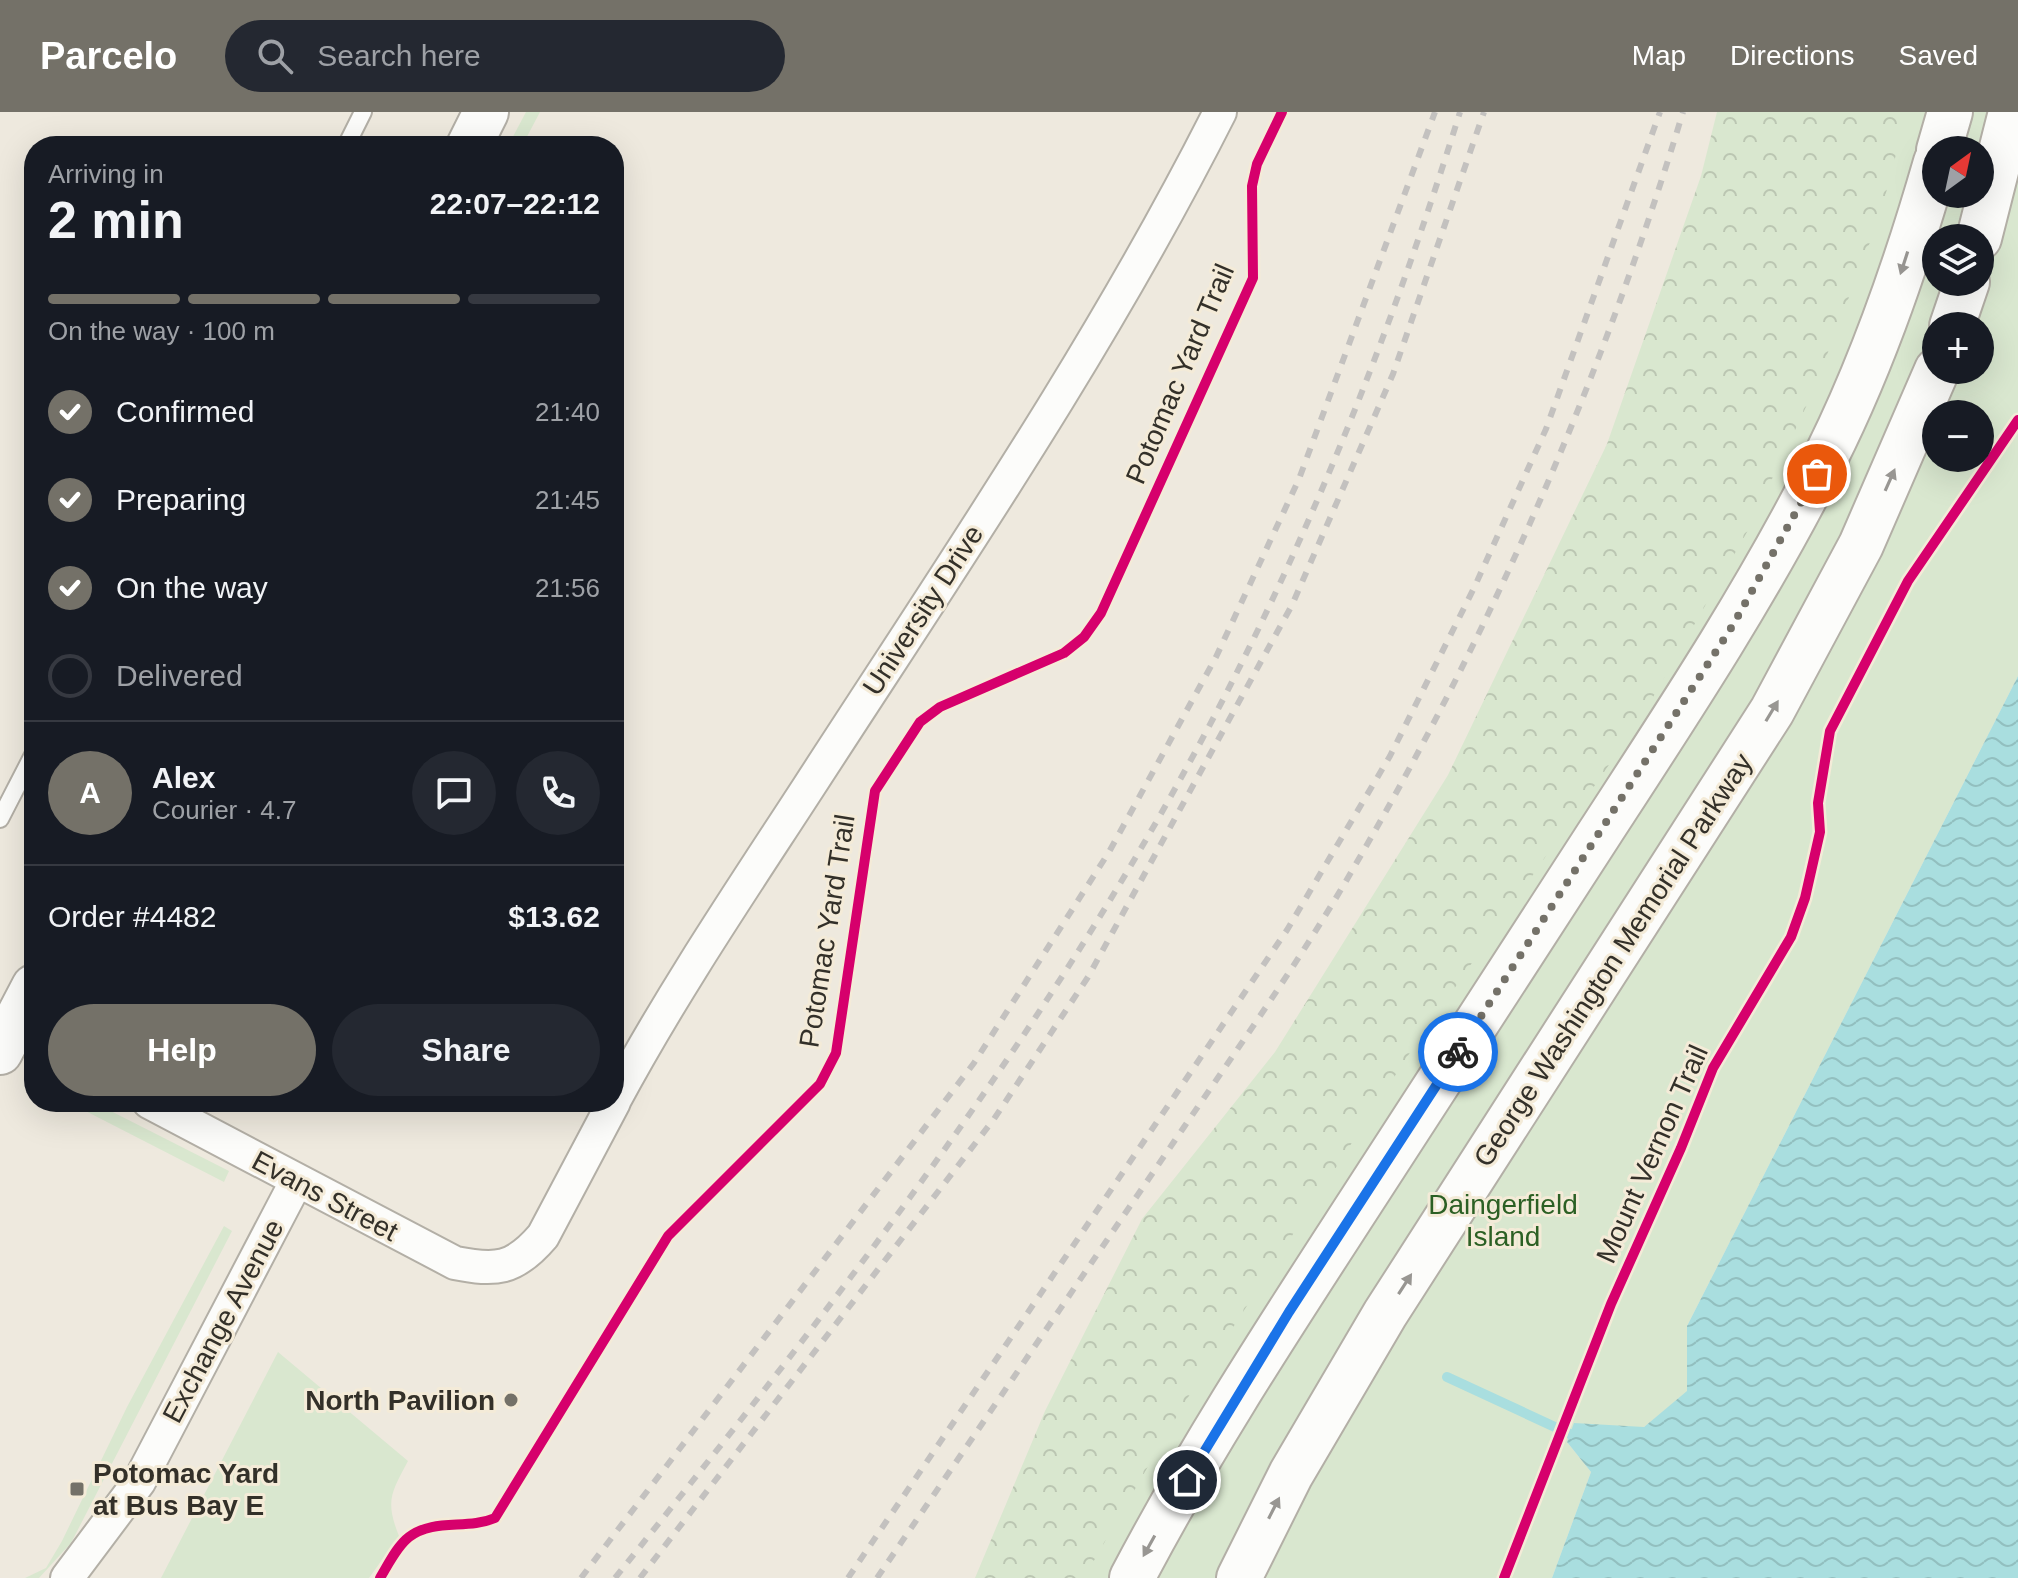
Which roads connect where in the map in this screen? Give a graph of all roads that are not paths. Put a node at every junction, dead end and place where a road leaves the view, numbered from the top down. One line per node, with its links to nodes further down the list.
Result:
1 (363, 112): 6 (lane)
2 (486, 112): 7 (main road)
3 (1220, 112): 16 (street, University Drive)
4 (1950, 112): 8 (main road)
5 (2011, 112): 10 (main road)
6 (351, 136)
7 (474, 136)
8 (1943, 136)
9 (1922, 206): 22 (main road, one-way to 22)
10 (1983, 224)
11 (1931, 384): 23 (main road, George Washington Memorial Parkway, one-way to 11)
12 (24, 772): 13 (lane)
13 (0, 819)
14 (24, 1015): 15 (main road)
15 (15, 1040)
16 (624, 1085)
17 (167, 1112): 19 (street, Evans Street)
18 (609, 1112): 20 (street, University Drive)
19 (296, 1182): 20 (street, Evans Street); 21 (street, Exchange Avenue)
20 (507, 1266)
21 (67, 1578)
22 (1132, 1578)
23 (1239, 1578)

